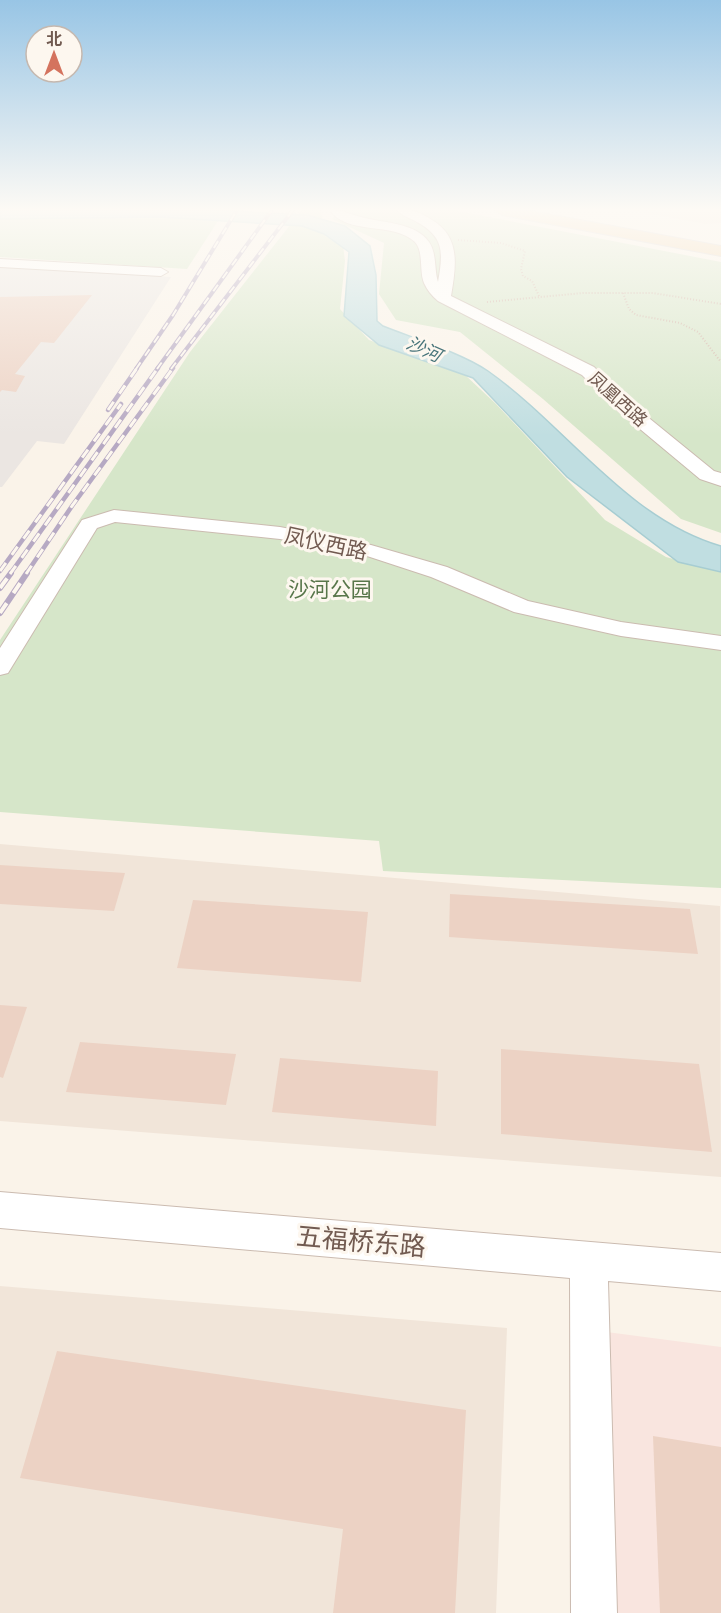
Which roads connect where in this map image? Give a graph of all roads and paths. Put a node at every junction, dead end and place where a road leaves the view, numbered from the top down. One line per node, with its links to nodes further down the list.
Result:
1 (432, 285): 7 (street)
2 (444, 285): 7 (street)
3 (447, 285): 7 (street)
4 (534, 285): 6 (path)
5 (623, 293): 6 (path); 8 (path); 9 (path)
6 (540, 298): 7 (path)
7 (448, 301): 10 (street, 凤凰西路)
8 (721, 304)
9 (721, 362)
10 (721, 480)
11 (721, 643): 12 (street, 凤仪西路)
12 (0, 667)
13 (0, 1210): 14 (street, 五福桥东路)
14 (589, 1260): 15 (street, 五福桥东路); 16 (street)
15 (721, 1272)
16 (594, 1613)

